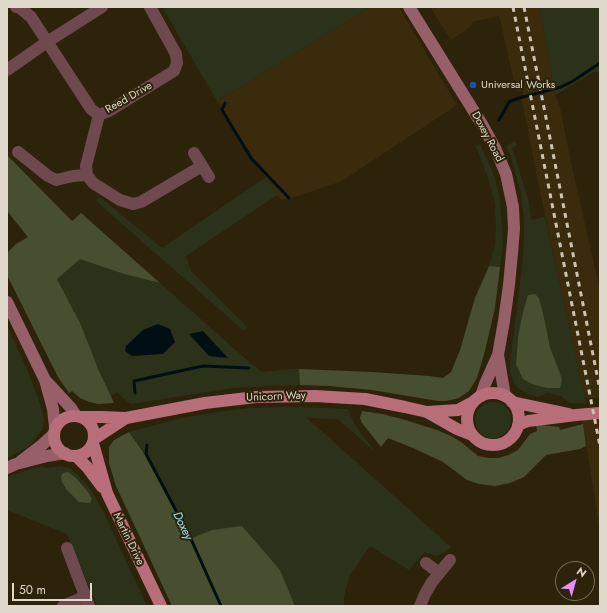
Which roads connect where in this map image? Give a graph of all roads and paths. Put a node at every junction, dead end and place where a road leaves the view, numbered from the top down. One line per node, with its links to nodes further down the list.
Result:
1 (16, 7): 5 (street, Reed Drive)
2 (102, 7): 5 (street)
3 (150, 7): 7 (street, Reed Drive)
4 (409, 7): 14 (street, Doxey Road)
5 (47, 42): 6 (street); 7 (street, Reed Drive)
6 (7, 70)
7 (99, 115): 11 (street)
8 (18, 152): 11 (street)
9 (194, 153): 10 (street)
10 (202, 166): 11 (street); 12 (street)
11 (87, 175)
12 (209, 177)
13 (7, 302): 15 (street)
14 (498, 355): 16 (street, Doxey Road); 17 (street, Doxey Road)
15 (45, 380): 21 (street); 24 (street)
16 (477, 399): 17 (main road); 18 (main road, Unicorn Way); 25 (main road)
17 (508, 399): 20 (main road); 23 (main road)
18 (427, 412): 22 (main road, Unicorn Way); 25 (main road, Unicorn Way)
19 (600, 413): 20 (main road)
20 (581, 415): 23 (main road)
21 (79, 416): 22 (main road, Unicorn Way); 24 (main road); 26 (main road)
22 (126, 418): 26 (main road, Unicorn Way)
23 (518, 425): 25 (main road)
24 (54, 431): 27 (main road); 28 (street)
25 (472, 435)
26 (94, 441): 27 (main road); 29 (main road, Martin Drive)
27 (70, 454): 28 (street); 29 (main road, Martin Drive)
28 (12, 466)
29 (107, 493): 36 (main road, Martin Drive)
30 (67, 548): 34 (street)
31 (450, 560): 33 (street)
32 (426, 563): 33 (street)
33 (439, 573): 37 (street)
34 (88, 601): 35 (street)
35 (63, 606)
36 (161, 606)
37 (420, 606)

